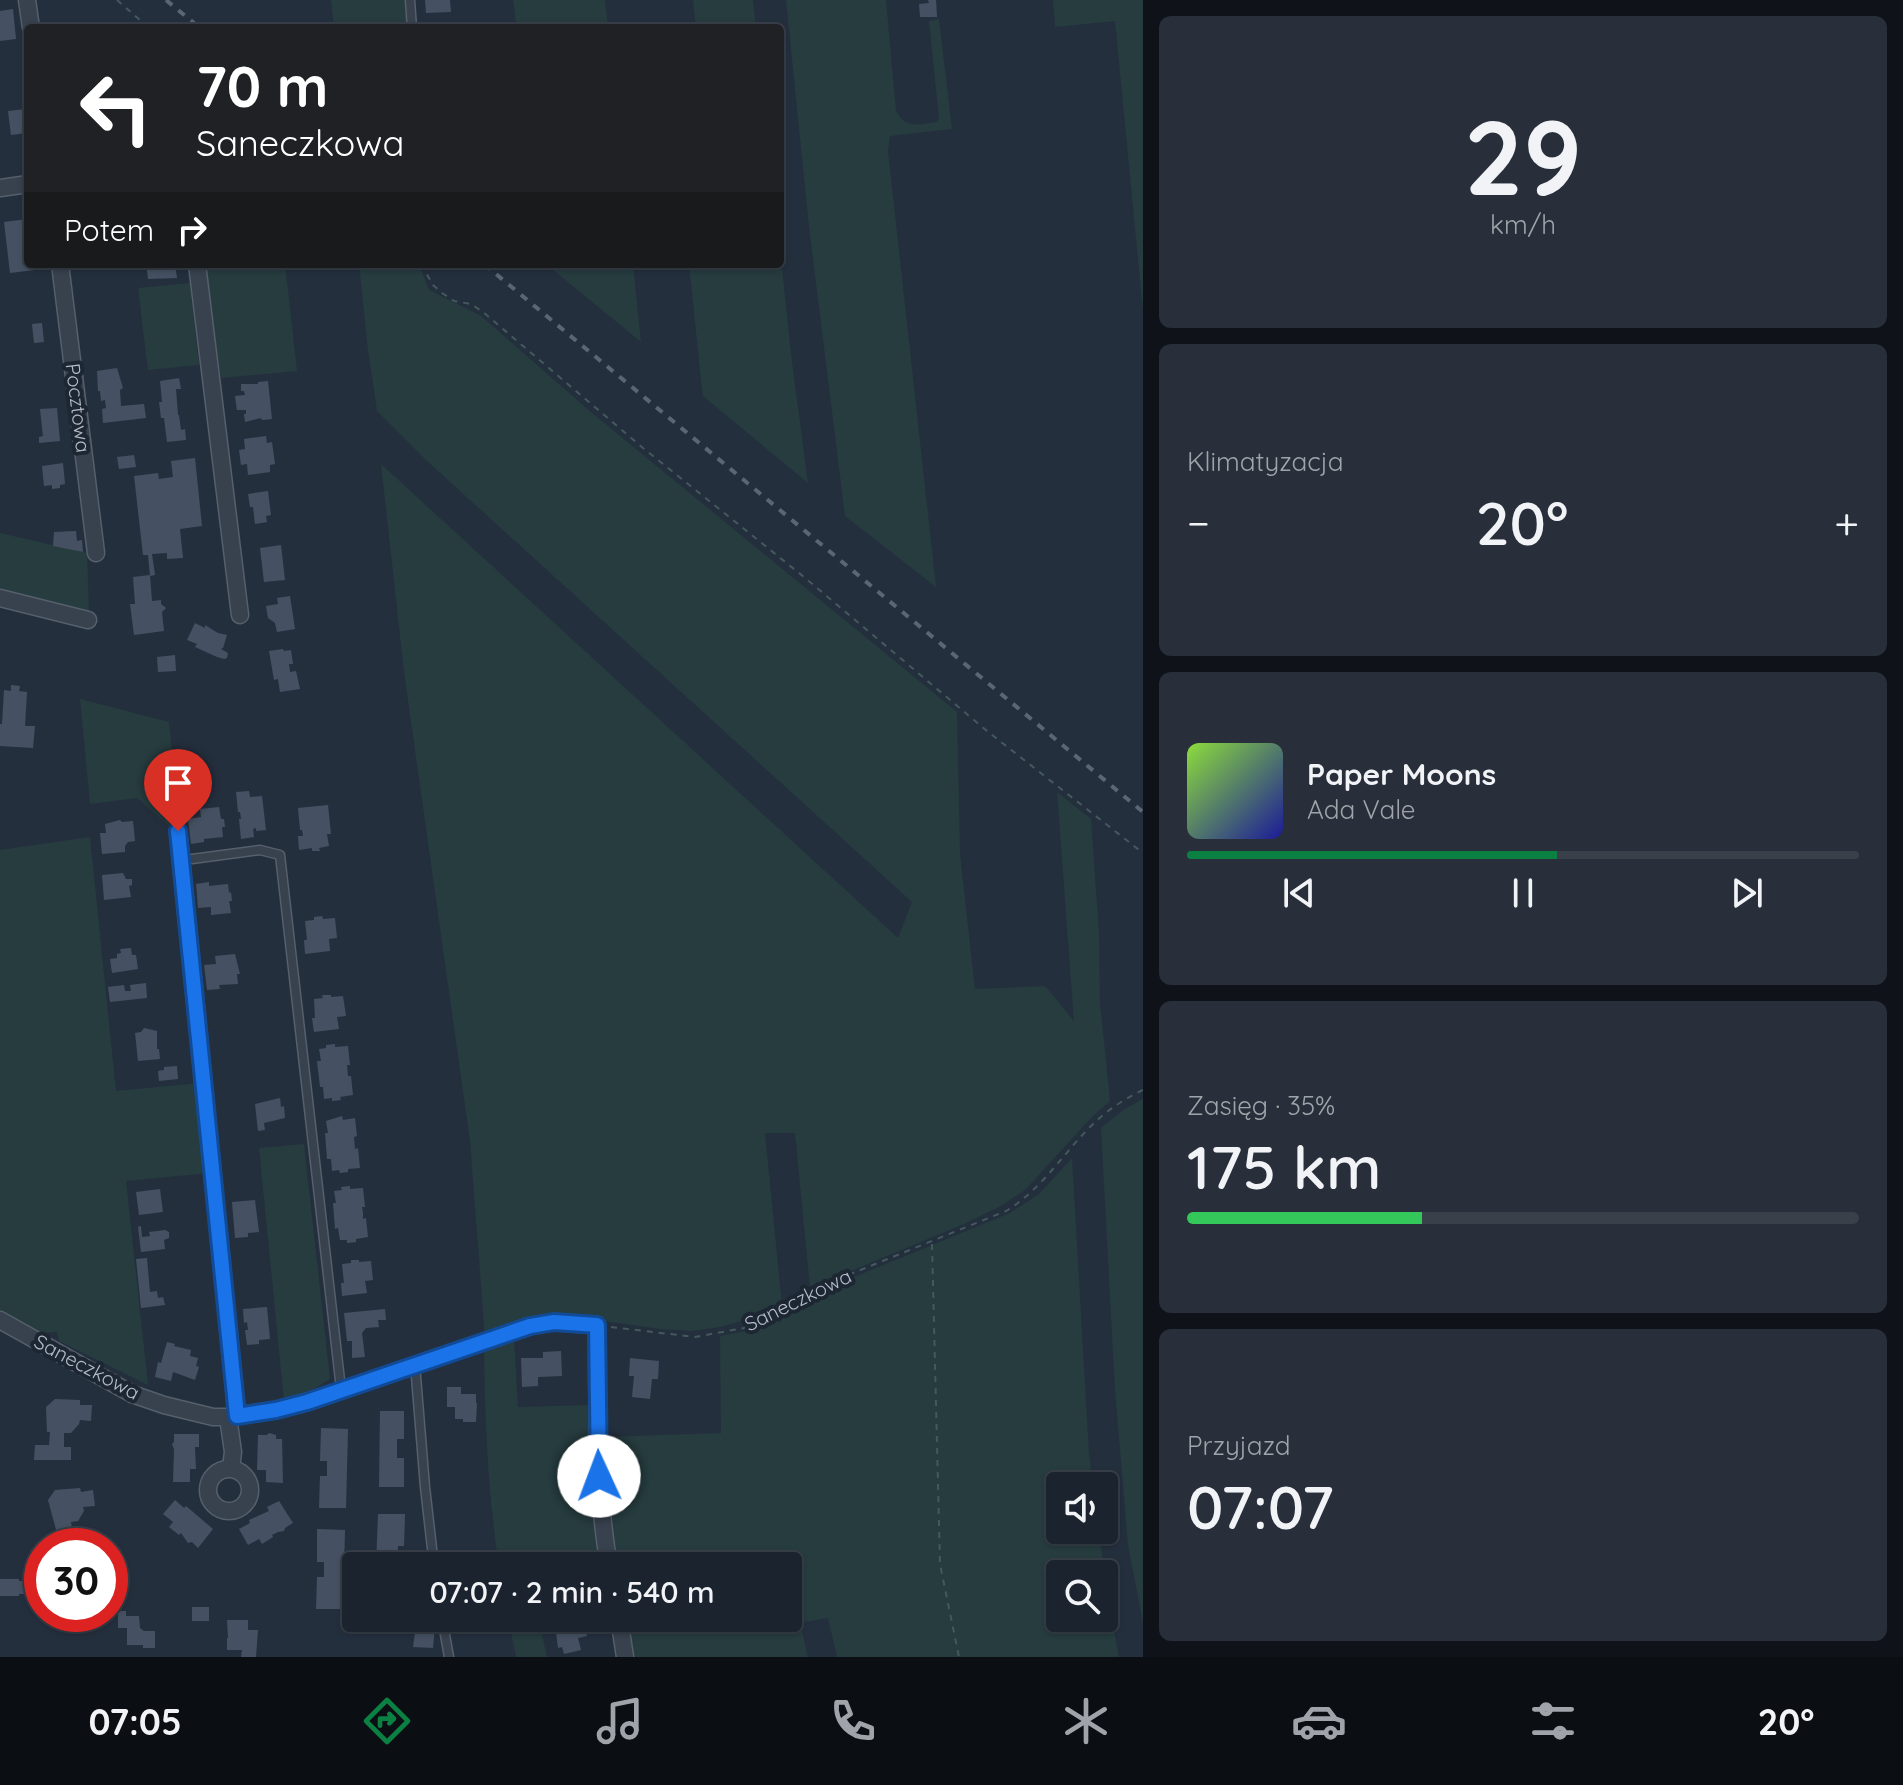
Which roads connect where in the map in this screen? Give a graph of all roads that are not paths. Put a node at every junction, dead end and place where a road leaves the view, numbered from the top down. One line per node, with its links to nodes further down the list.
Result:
1 (27, 0): 3 (street)
2 (410, 0): 4 (lane)
3 (30, 24)
4 (412, 24)
5 (24, 185): 6 (street)
6 (0, 188)
7 (60, 268): 9 (street, Pocztowa)
8 (197, 268): 11 (street)
9 (96, 553)
10 (0, 598): 12 (street)
11 (240, 615)
12 (88, 620)
13 (178, 831): 18 (street)
14 (192, 859): 17 (lane)
15 (0, 1320): 18 (street, Saneczkowa)
16 (415, 1364): 17 (street, Saneczkowa); 20 (lane); 21 (street, Saneczkowa)
17 (341, 1389): 18 (street, Saneczkowa)
18 (232, 1416): 19 (street)
19 (231, 1468)
20 (432, 1552)
21 (607, 1552)
22 (445, 1632): 24 (lane)
23 (621, 1632): 25 (street)
24 (449, 1657)
25 (625, 1657)

